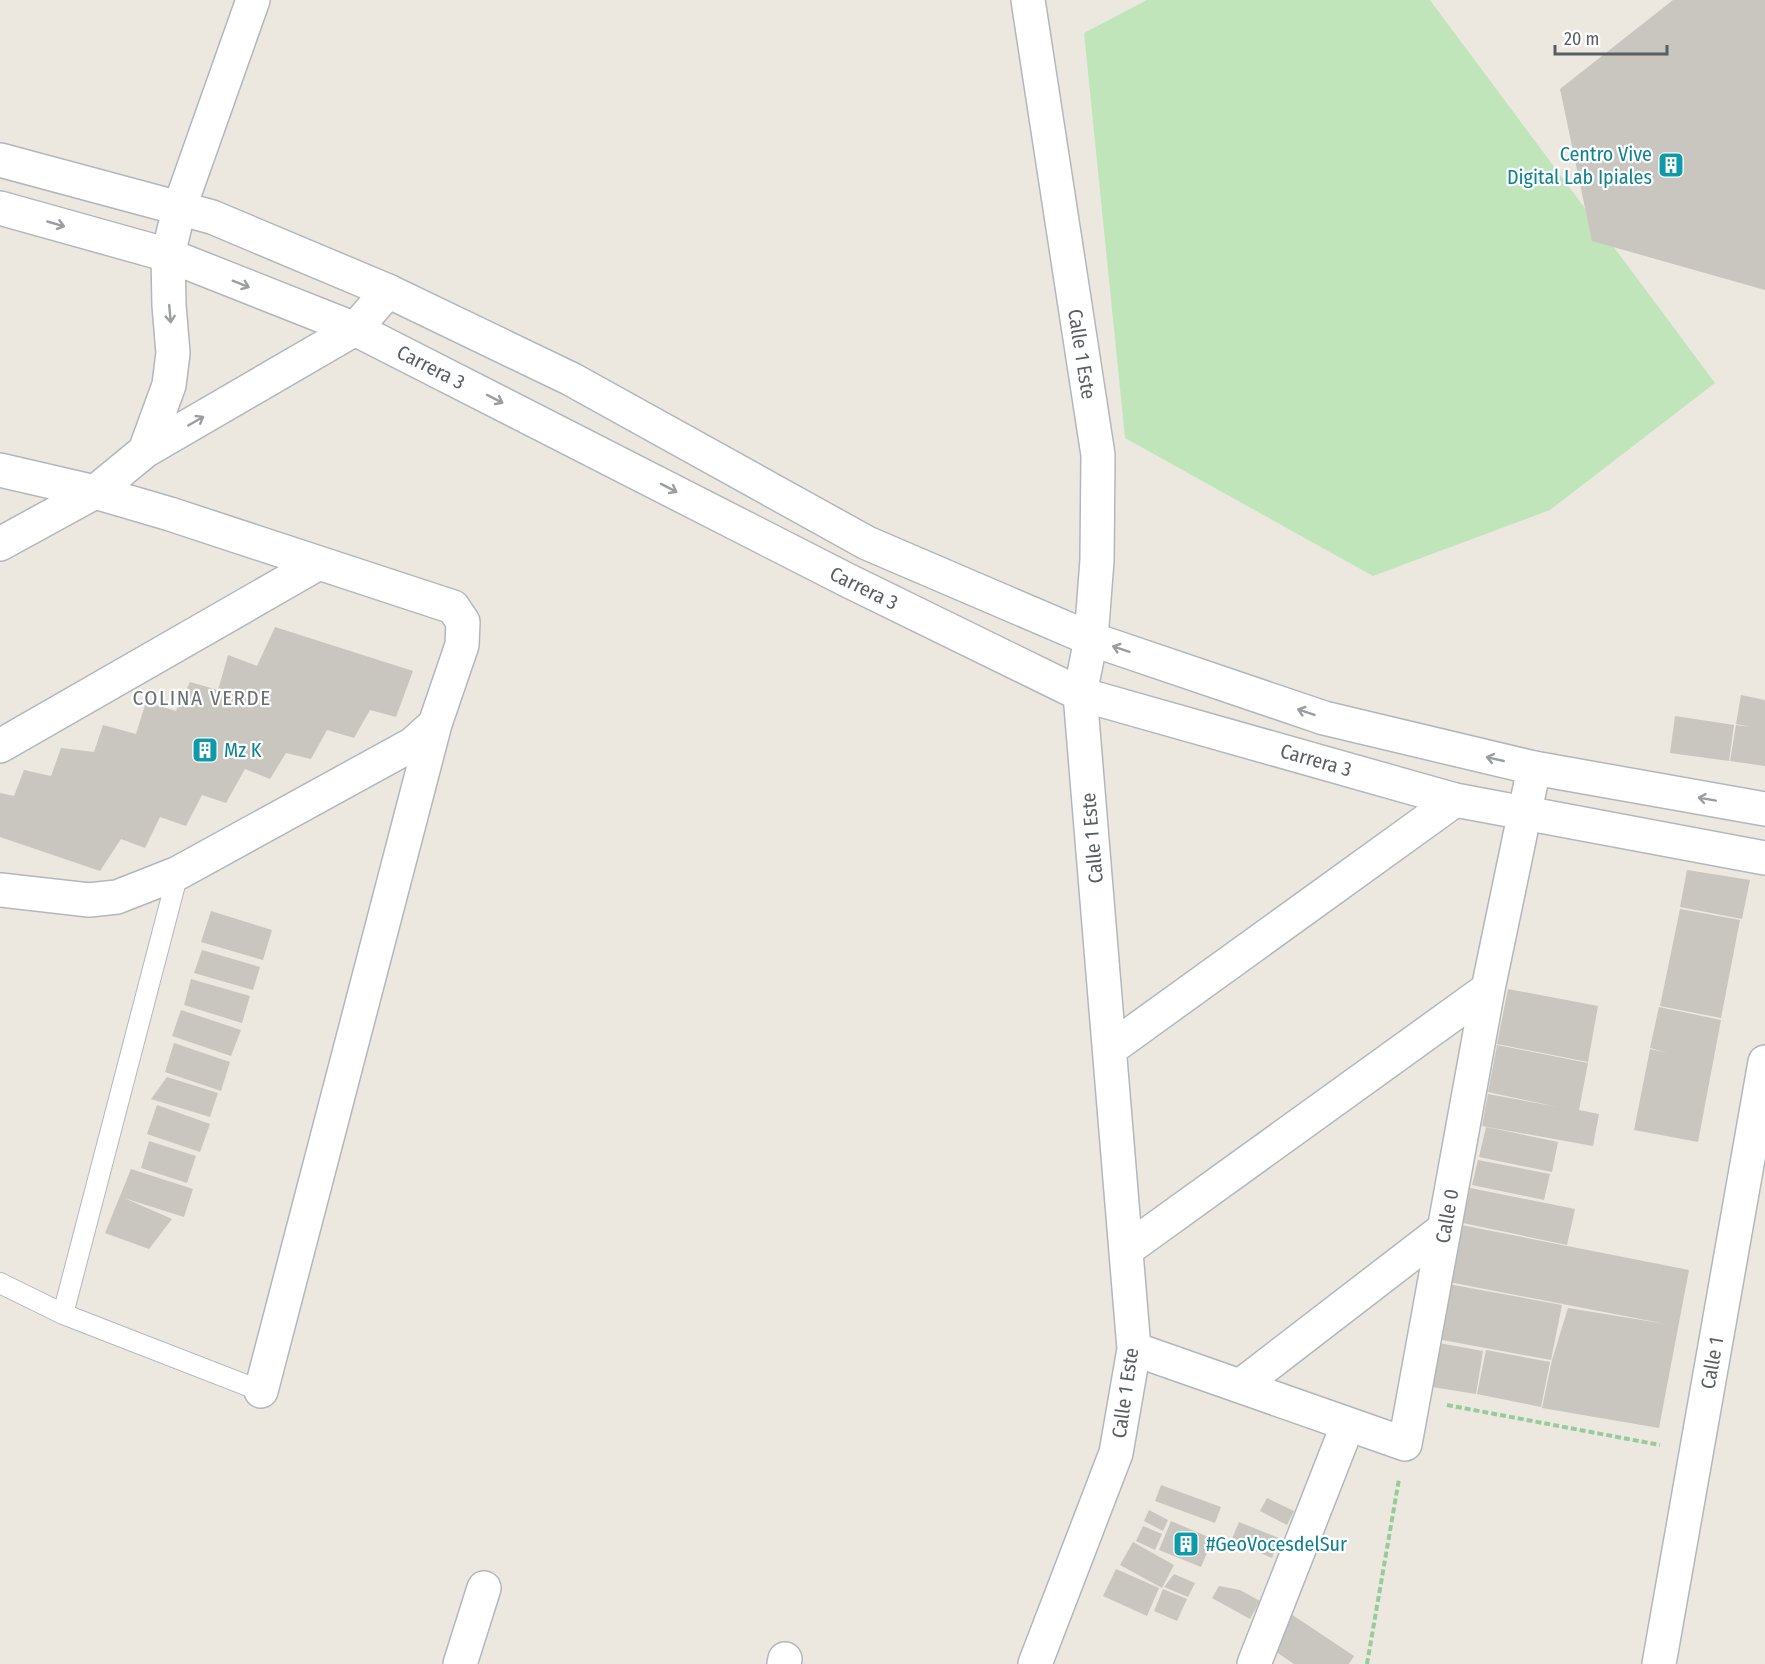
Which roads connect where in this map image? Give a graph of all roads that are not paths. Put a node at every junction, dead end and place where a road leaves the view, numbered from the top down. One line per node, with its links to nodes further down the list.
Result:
1 (253, 0): 5 (street)
2 (1028, 0): 14 (street, Calle 1 Este)
3 (0, 160): 5 (street)
4 (0, 208): 6 (street, Carrera 3, one-way to 6)
5 (179, 209): 6 (street); 7 (street)
6 (168, 255): 8 (street, Carrera 3, one-way to 8); 9 (street, one-way to 9)
7 (388, 291): 8 (street); 14 (street)
8 (355, 329): 9 (street, one-way to 8); 15 (street, Carrera 3, one-way to 15)
9 (145, 451): 11 (street)
10 (0, 470): 11 (street)
11 (95, 492): 12 (street); 13 (street)
12 (0, 544)
13 (319, 563): 16 (street); 17 (street)
14 (1091, 639): 15 (street, Calle 1 Este); 18 (street, one-way to 14)
15 (1080, 694): 19 (street, Carrera 3); 26 (street, Calle 1 Este)
16 (435, 724): 23 (street); 34 (street)
17 (0, 746)
18 (1534, 768): 20 (street, one-way to 18); 21 (street, Calle 0)
19 (1455, 800): 21 (street, Carrera 3); 26 (street)
20 (1765, 809)
21 (1524, 811): 22 (street, Carrera 3); 25 (street, Calle 0)
22 (1765, 858)
23 (178, 873): 24 (street); 31 (lane)
24 (0, 890)
25 (1488, 989): 28 (street, Calle 0); 29 (street)
26 (1110, 1049): 29 (street, Calle 1 Este)
27 (1765, 1062): 40 (street, Calle 1)
28 (1444, 1229): 33 (street); 35 (street, Calle 0)
29 (1126, 1250): 32 (street, Calle 1 Este)
30 (0, 1283): 31 (lane)
31 (63, 1314): 34 (lane)
32 (1134, 1349): 33 (street); 38 (street, Calle 1 Este)
33 (1240, 1386): 35 (street)
34 (261, 1391)
35 (1348, 1424): 39 (street)
36 (484, 1588): 37 (street)
37 (460, 1664)
38 (1035, 1664)
39 (1254, 1664)
40 (1659, 1664)

